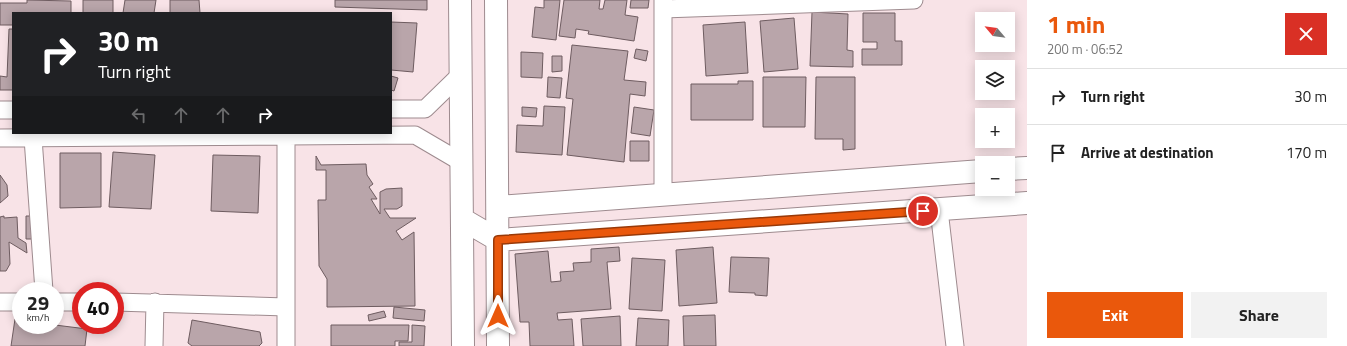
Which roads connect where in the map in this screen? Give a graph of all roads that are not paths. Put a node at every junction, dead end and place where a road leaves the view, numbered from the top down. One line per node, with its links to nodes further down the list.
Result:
1 (460, 0): 6 (street)
2 (496, 0): 19 (street)
3 (914, 0): 4 (street)
4 (812, 2): 5 (street)
5 (663, 4): 17 (street)
6 (461, 74): 7 (street); 13 (street)
7 (392, 109)
8 (0, 110): 9 (street)
9 (12, 110)
10 (286, 136): 12 (street); 13 (street); 28 (street)
11 (0, 138): 12 (street)
12 (33, 138): 23 (street)
13 (462, 162): 21 (street)
14 (1027, 168): 15 (street)
15 (1015, 169)
16 (975, 172): 17 (street)
17 (664, 195): 19 (street)
18 (1027, 203): 20 (street)
19 (498, 207): 22 (street)
20 (938, 210): 22 (street); 33 (street)
21 (462, 219): 22 (street); 31 (street)
22 (498, 240): 32 (street)
23 (43, 282)
24 (0, 302): 25 (street)
25 (12, 302)
26 (124, 302): 27 (street)
27 (155, 302): 28 (street); 29 (street)
28 (286, 307): 30 (street)
29 (154, 346)
30 (286, 346)
31 (463, 346)
32 (498, 346)
33 (955, 346)

